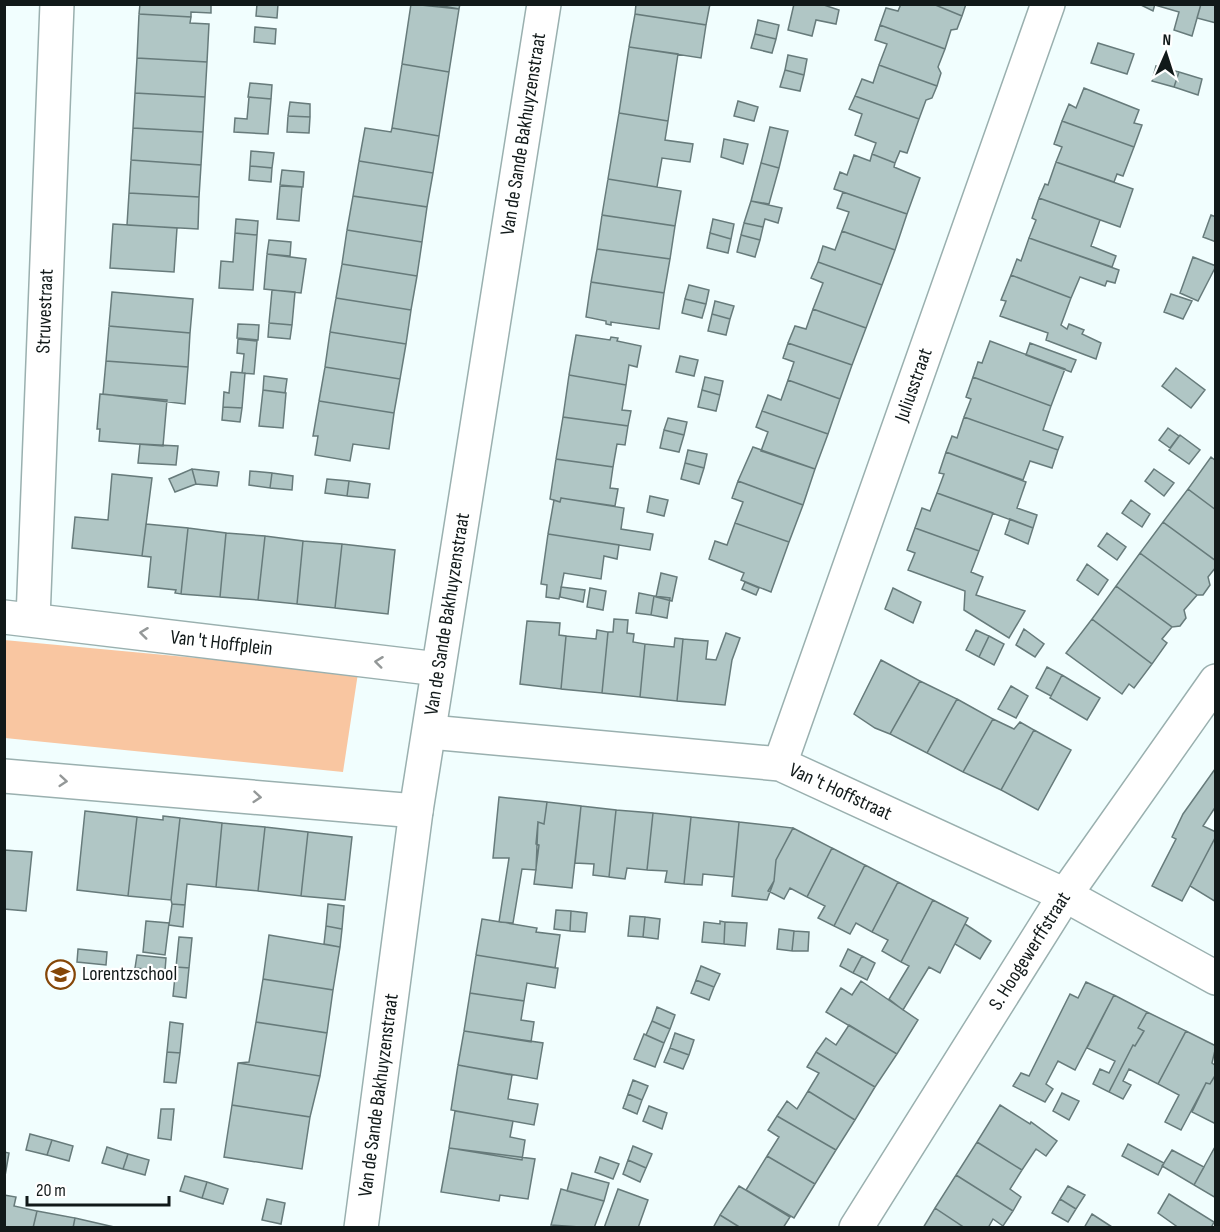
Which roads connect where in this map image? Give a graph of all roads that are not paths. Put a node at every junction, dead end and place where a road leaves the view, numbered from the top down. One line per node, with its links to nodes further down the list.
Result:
1 (57, 4): 4 (street, Struvestraat)
2 (544, 4): 5 (street, Van de Sande Bakhuyzenstraat)
3 (1048, 4): 8 (street, Juliusstraat)
4 (19, 618): 5 (street, Van 't Hoffplein, one-way to 4)
5 (438, 669): 7 (street, Van de Sande Bakhuyzenstraat)
6 (1215, 681): 11 (street, S. Hoogewerffstraat)
7 (430, 732): 8 (street, Van 't Hoffstraat); 10 (street, Van de Sande Bakhuyzenstraat)
8 (780, 764): 11 (street, Van 't Hoffstraat)
9 (4, 776): 10 (street, one-way to 10)
10 (416, 811): 13 (street, Van de Sande Bakhuyzenstraat)
11 (1065, 895): 12 (street, Van 't Hoffstraat); 14 (street, S. Hoogewerffstraat)
12 (1215, 978)
13 (361, 1227)
14 (856, 1227)

